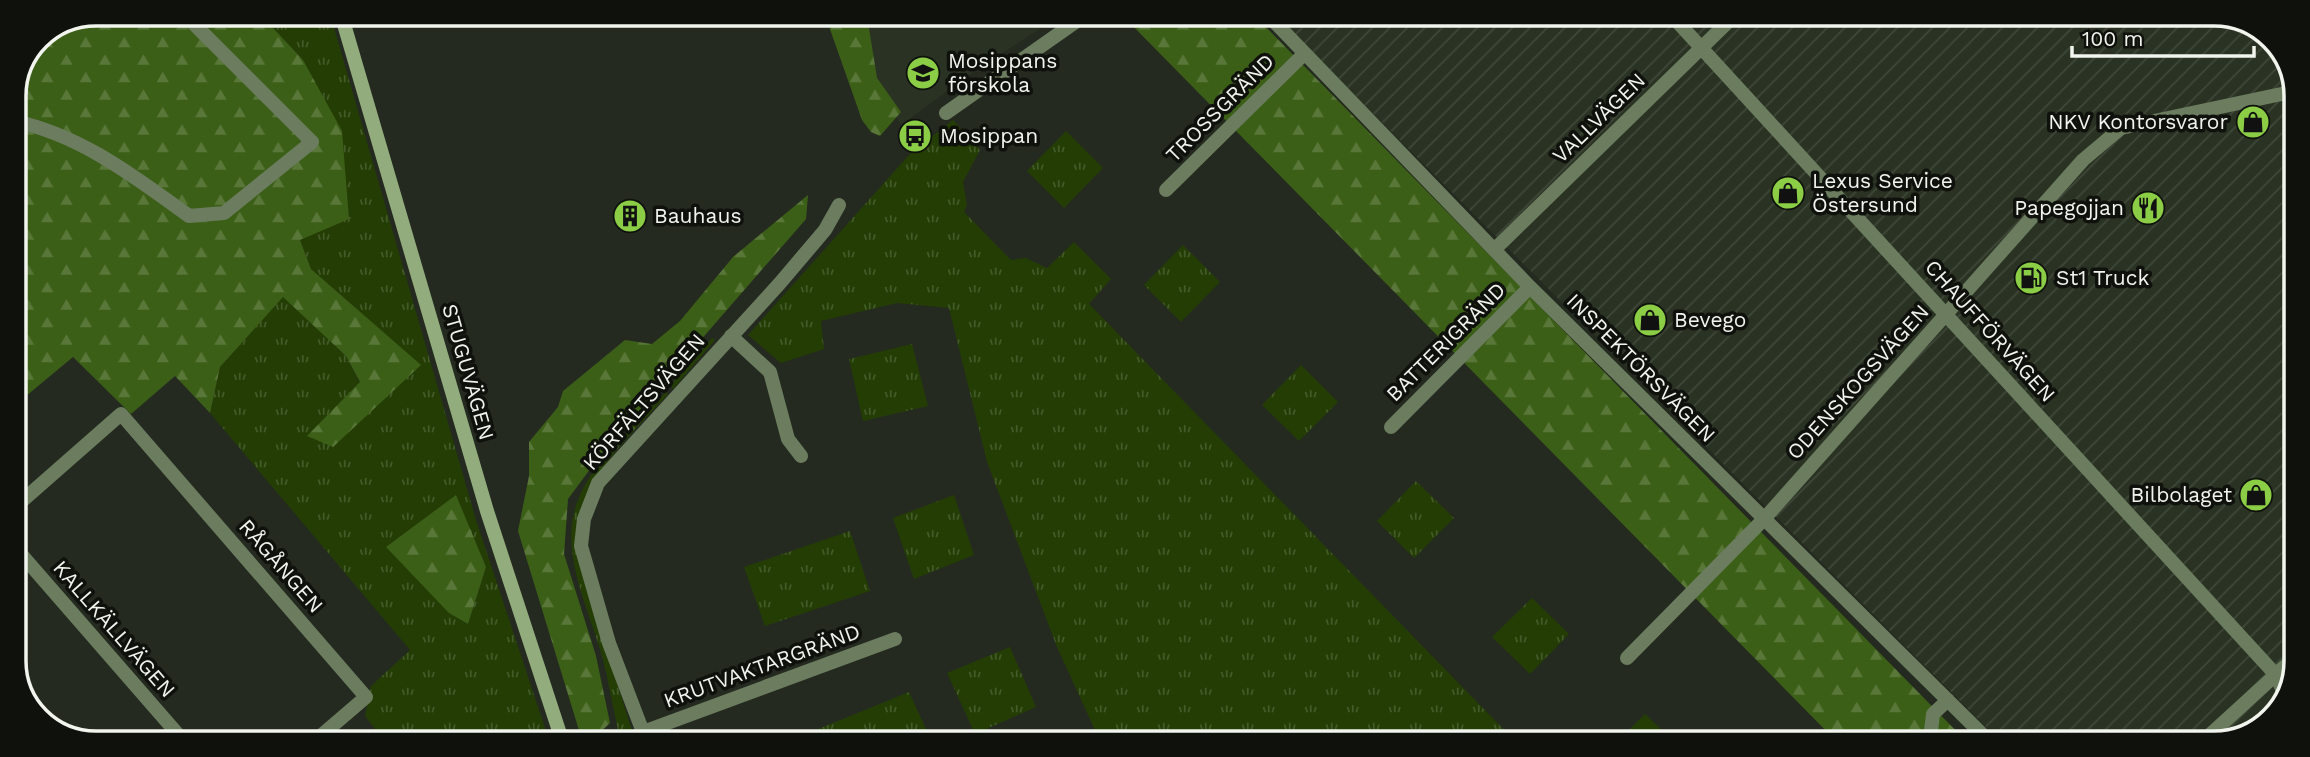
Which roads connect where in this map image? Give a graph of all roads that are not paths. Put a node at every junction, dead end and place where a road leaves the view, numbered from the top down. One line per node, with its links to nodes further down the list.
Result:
1 (196, 26): 11 (street)
2 (344, 26): 31 (main road, STUGUVÄGEN)
3 (1070, 26): 10 (street)
4 (1278, 26): 8 (street, INSPEKTÖRSVÄGEN)
5 (1681, 26): 7 (street, CHAUFFÖRVÄGEN)
6 (1724, 26): 7 (street, VALLVÄGEN)
7 (1702, 49): 14 (street, VALLVÄGEN); 16 (street, CHAUFFÖRVÄGEN)
8 (1303, 55): 12 (street, TROSSGRÄND); 14 (street, INSPEKTÖRSVÄGEN)
9 (2284, 94): 16 (street, ODENSKOGSVÄGEN)
10 (946, 113)
11 (26, 124)
12 (1166, 190)
13 (839, 205): 17 (street, KÖRFÄLTSVÄGEN)
14 (1495, 249): 15 (street, INSPEKTÖRSVÄGEN)
15 (1530, 287): 18 (street, BATTERIGRÄND); 21 (street, INSPEKTÖRSVÄGEN)
16 (1947, 314): 21 (street, ODENSKOGSVÄGEN); 26 (street, CHAUFFÖRVÄGEN)
17 (732, 335): 19 (street); 32 (street, KÖRFÄLTSVÄGEN)
18 (1391, 427)
19 (801, 456)
20 (26, 497): 30 (street, RÅGÅNGEN)
21 (1764, 519): 24 (street, ODENSKOGSVÄGEN); 28 (street, INSPEKTÖRSVÄGEN)
22 (26, 560): 29 (street, KALLKÄLLVÄGEN)
23 (895, 639): 33 (street, KRUTVAKTARGRÄND)
24 (1627, 658)
25 (2283, 668): 26 (street)
26 (2276, 675): 27 (street, CHAUFFÖRVÄGEN); 36 (street)
27 (2279, 683)
28 (1948, 701): 34 (street); 35 (street, INSPEKTÖRSVÄGEN)
29 (174, 731)
30 (327, 731)
31 (559, 731)
32 (642, 731)
33 (657, 731)
34 (1931, 731)
35 (1978, 731)
36 (2214, 731)

